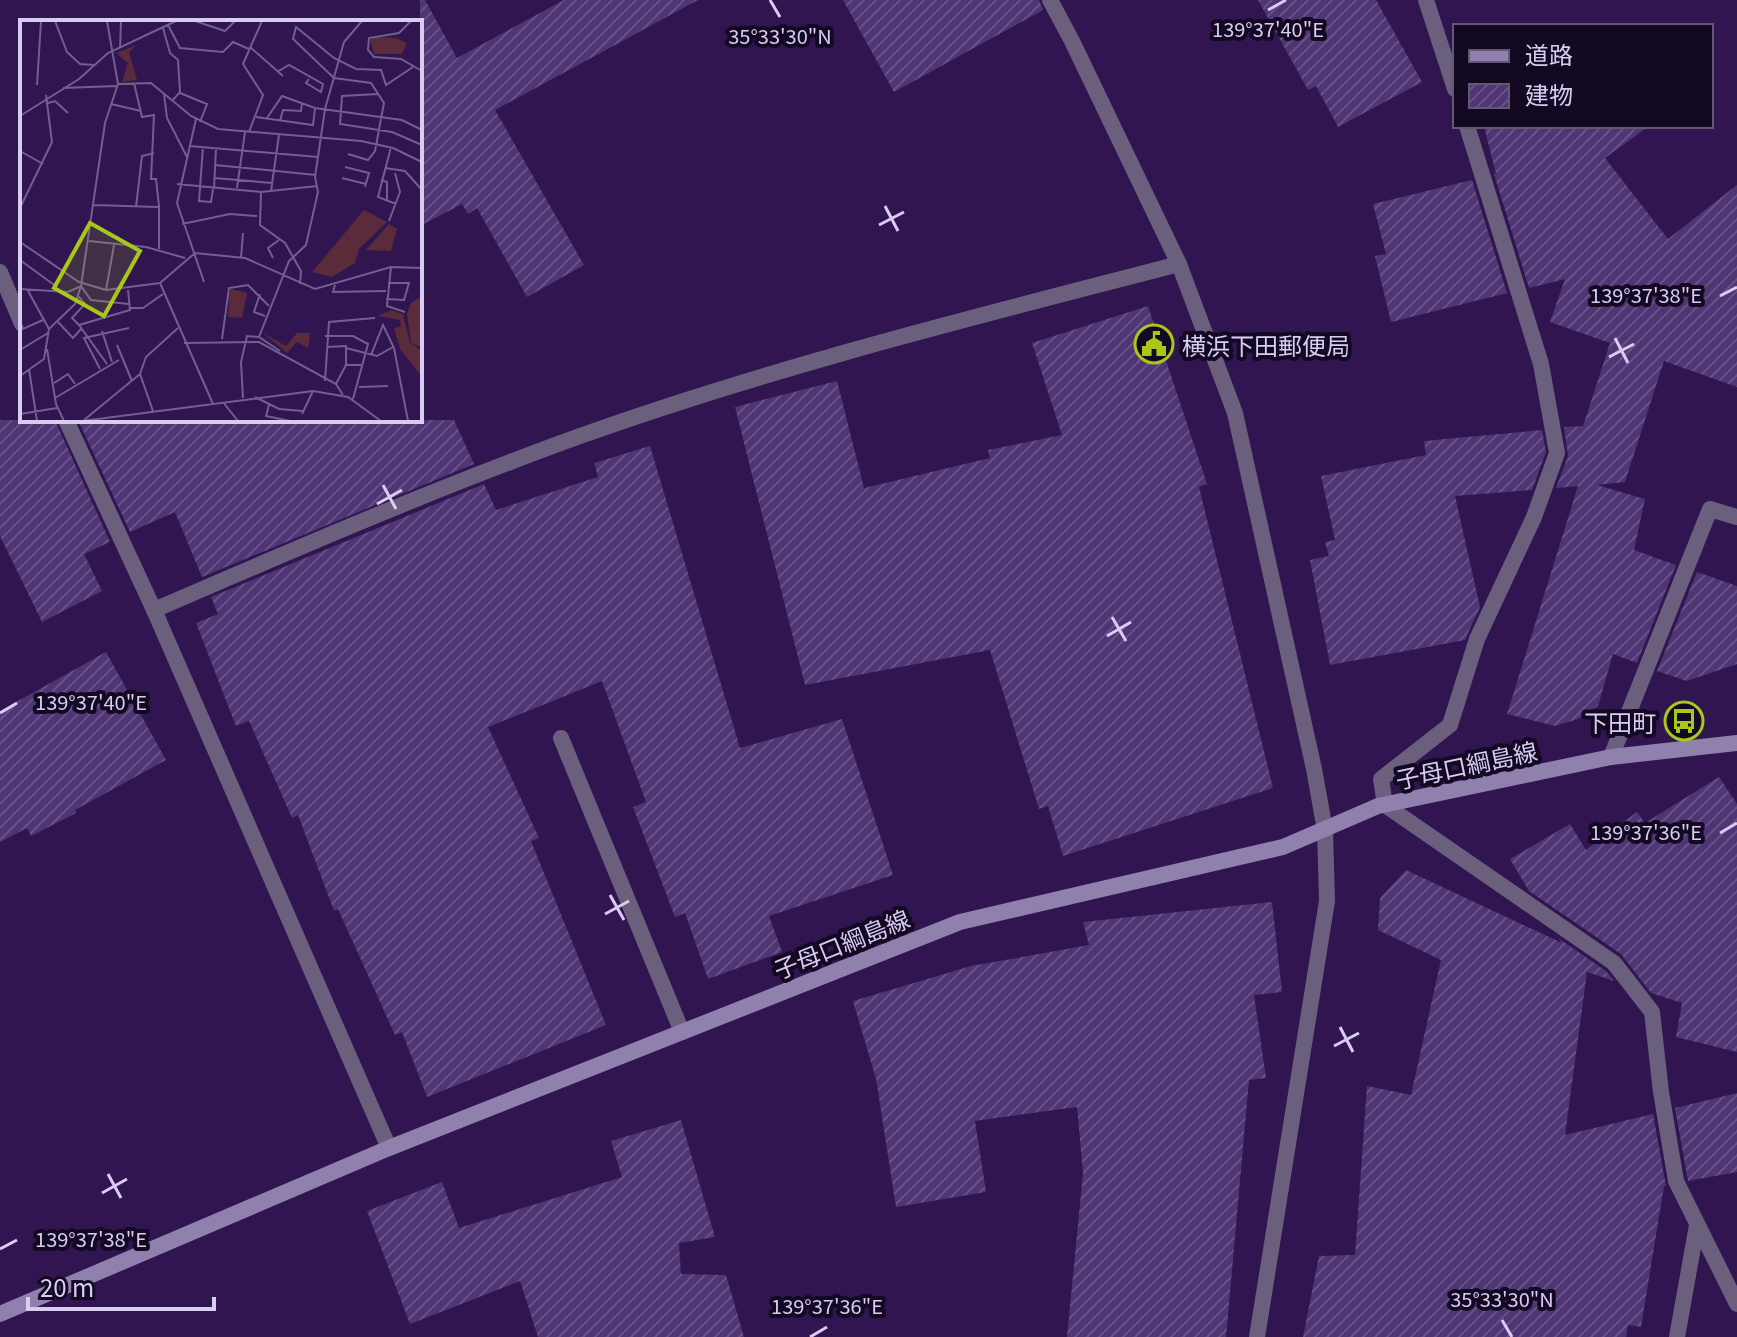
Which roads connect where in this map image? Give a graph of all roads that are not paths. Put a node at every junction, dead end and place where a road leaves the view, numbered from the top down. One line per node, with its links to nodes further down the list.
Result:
1 (1050, 0): 5 (street)
2 (1426, 0): 3 (street)
3 (1453, 83)
4 (1468, 128): 14 (street)
5 (1179, 264): 10 (street); 15 (street)
6 (0, 272): 7 (street)
7 (20, 319)
8 (67, 422): 10 (street)
9 (1737, 517): 13 (street)
10 (154, 610): 17 (street)
11 (561, 738): 16 (street)
12 (1737, 743): 13 (main road, 子母口綱島線)
13 (1611, 757): 14 (main road, 子母口綱島線)
14 (1385, 805): 15 (main road, 子母口綱島線); 18 (street)
15 (1325, 830): 16 (main road, 子母口綱島線); 21 (street)
16 (682, 1032): 17 (main road, 子母口綱島線)
17 (389, 1148): 20 (main road, 子母口綱島線)
18 (1697, 1225): 19 (street); 22 (street)
19 (1737, 1304)
20 (0, 1314)
21 (1257, 1337)
22 (1677, 1337)

